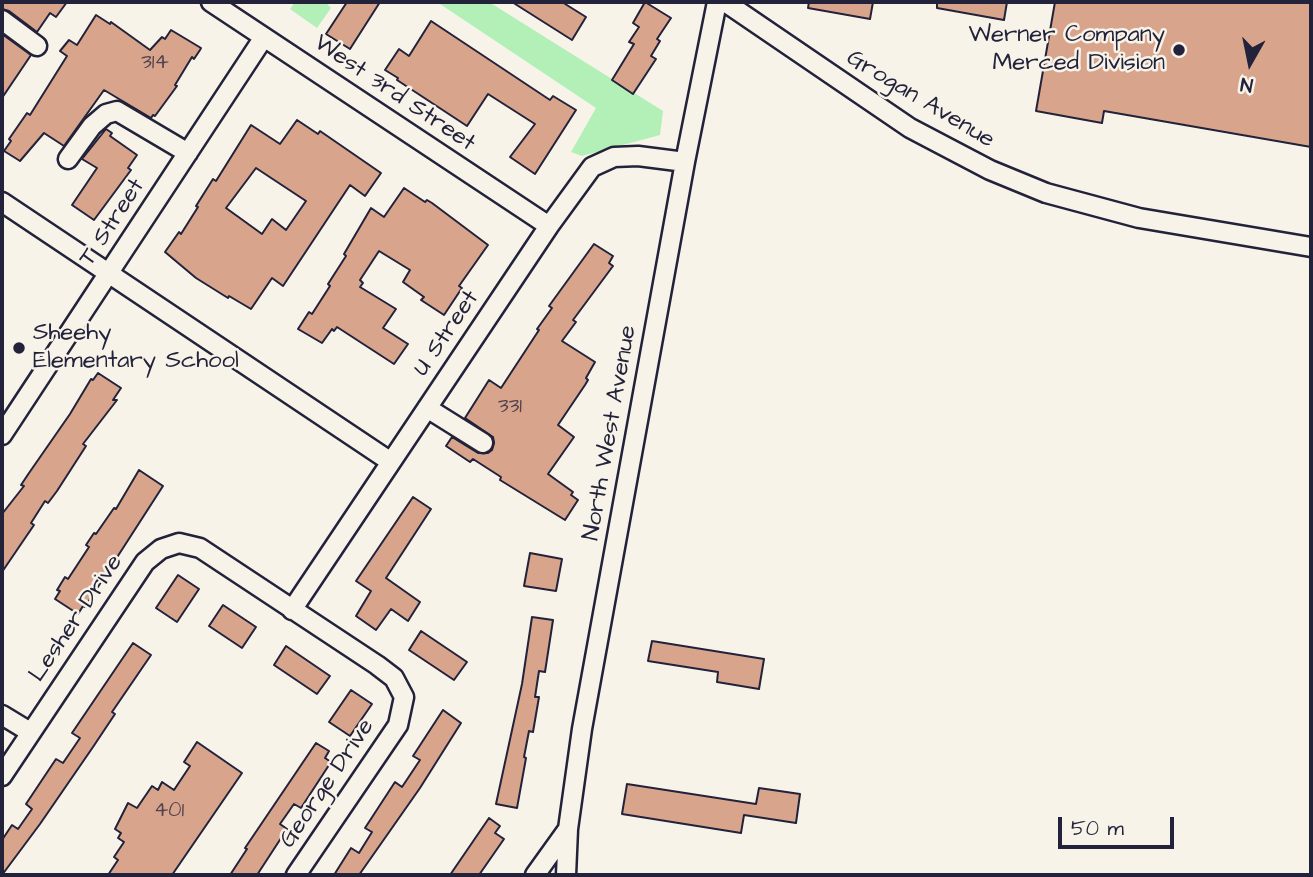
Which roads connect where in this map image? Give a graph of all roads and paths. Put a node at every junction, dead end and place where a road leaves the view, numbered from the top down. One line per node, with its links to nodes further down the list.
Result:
1 (211, 2): 5 (street, West 3rd Street)
2 (717, 2): 9 (street, North West Avenue)
3 (725, 2): 12 (street, Grogan Avenue)
4 (2, 20): 6 (street)
5 (264, 37): 7 (street, T Street); 11 (street, West 3rd Street)
6 (37, 46)
7 (188, 153): 8 (street); 13 (street, T Street)
8 (68, 159)
9 (685, 162): 11 (street, U Street); 22 (street, North West Avenue)
10 (2, 202): 13 (street)
11 (549, 226): 14 (street, U Street)
12 (1311, 247)
13 (109, 273): 15 (street, T Street); 17 (street)
14 (427, 408): 16 (street); 17 (street, U Street)
15 (2, 435)
16 (483, 443)
17 (391, 462): 18 (street, U Street)
18 (292, 610): 20 (street, Lesher Drive); 23 (street, George Drive)
19 (2, 715): 20 (street)
20 (30, 732): 21 (street, Lesher Drive)
21 (2, 776)
22 (568, 829): 24 (street); 25 (street, North West Avenue)
23 (296, 875)
24 (535, 875)
25 (566, 875)

